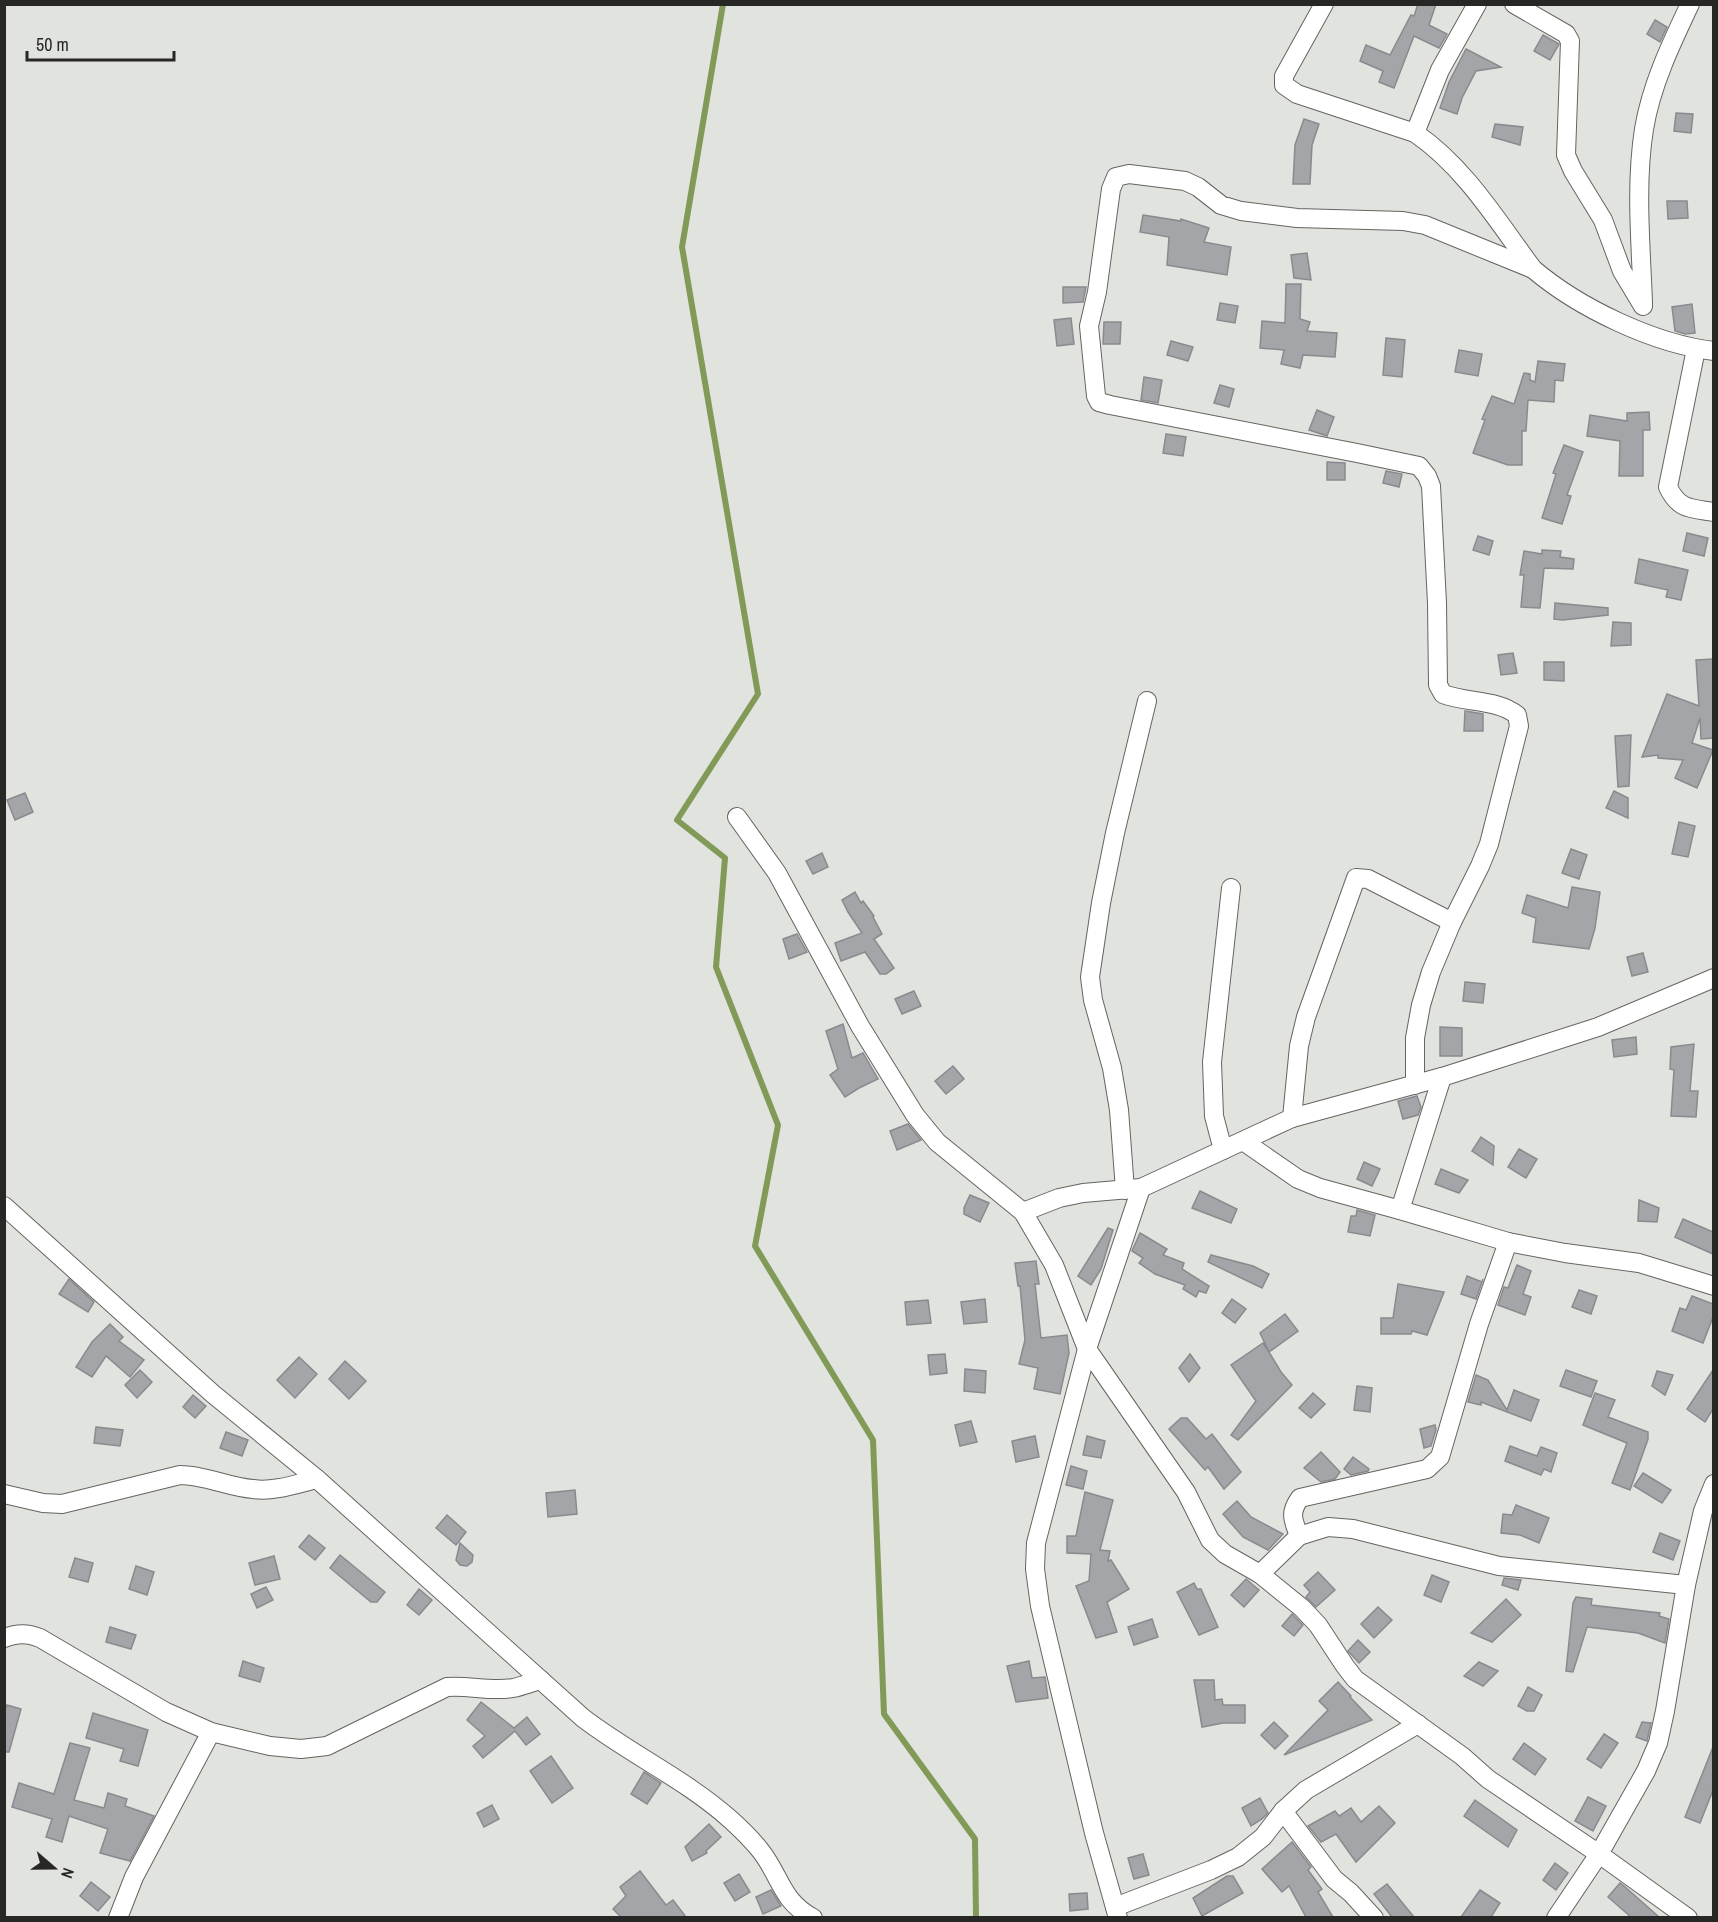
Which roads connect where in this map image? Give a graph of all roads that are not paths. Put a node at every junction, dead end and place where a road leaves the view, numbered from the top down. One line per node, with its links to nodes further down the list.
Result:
1 (1324, 4): 5 (street)
2 (1477, 4): 5 (street)
3 (1514, 4): 7 (street)
4 (1690, 4): 7 (street)
5 (1415, 133): 6 (street)
6 (1533, 269): 8 (street); 14 (street)
7 (1643, 306): 8 (street)
8 (1647, 335): 9 (street)
9 (1705, 350): 10 (street)
10 (1713, 512)
11 (1146, 701): 21 (street)
12 (737, 817): 24 (street)
13 (1232, 888): 20 (street)
14 (1452, 922): 17 (street); 18 (street)
15 (1713, 978): 16 (street)
16 (1442, 1077): 17 (street); 23 (street)
17 (1415, 1084): 18 (street)
18 (1292, 1118): 19 (street)
19 (1243, 1141): 20 (street); 23 (street)
20 (1223, 1150): 21 (street)
21 (1133, 1189): 24 (street); 27 (street)
22 (4, 1206): 28 (street)
23 (1400, 1210): 25 (street)
24 (1023, 1212): 27 (street)
25 (1508, 1242): 26 (street); 31 (street)
26 (1713, 1286)
27 (1088, 1349): 32 (street); 40 (street)
28 (317, 1479): 30 (street); 35 (street)
29 (1713, 1486): 33 (street)
30 (4, 1494)
31 (1299, 1536): 32 (street); 33 (street)
32 (1260, 1574): 36 (street)
33 (1686, 1585): 39 (street)
34 (4, 1638): 37 (street)
35 (541, 1680): 37 (street); 42 (street)
36 (1418, 1724): 38 (street); 39 (street)
37 (211, 1732): 41 (street)
38 (1282, 1811): 40 (street); 43 (street)
39 (1599, 1854): 44 (street); 45 (street)
40 (1117, 1912)
41 (118, 1917)
42 (813, 1917)
43 (1374, 1917)
44 (1556, 1917)
45 (1688, 1917)

